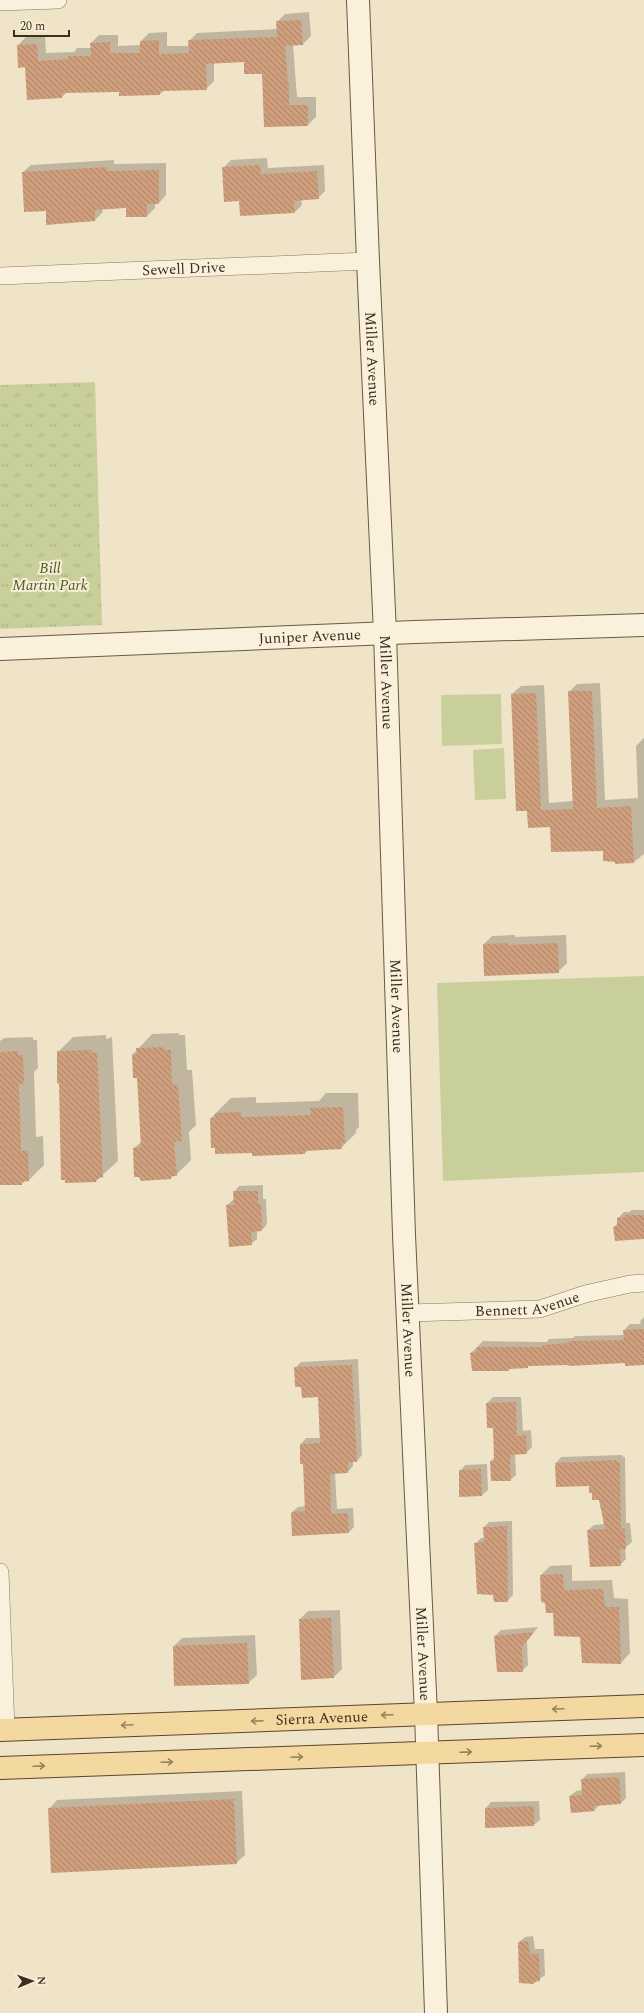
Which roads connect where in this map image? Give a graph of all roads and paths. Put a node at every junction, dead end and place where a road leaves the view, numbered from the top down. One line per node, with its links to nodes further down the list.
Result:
1 (58, 0): 3 (street)
2 (358, 0): 4 (street, Miller Avenue)
3 (0, 2)
4 (368, 261): 5 (street, Sewell Drive); 7 (street, Miller Avenue)
5 (0, 276)
6 (644, 625): 7 (street, Juniper Avenue)
7 (385, 633): 8 (street, Juniper Avenue); 10 (street, Miller Avenue)
8 (0, 649)
9 (644, 1283): 10 (street, Bennett Avenue)
10 (408, 1313): 13 (street, Miller Avenue)
11 (0, 1572): 14 (street)
12 (644, 1706): 13 (main road, Sierra Avenue, one-way to 13)
13 (426, 1714): 14 (main road, Sierra Avenue, one-way to 14); 16 (street, Miller Avenue)
14 (3, 1730)
15 (644, 1745): 16 (main road, one-way to 15)
16 (427, 1752): 17 (main road, one-way to 16); 18 (street, Miller Avenue)
17 (0, 1768)
18 (436, 2013)

